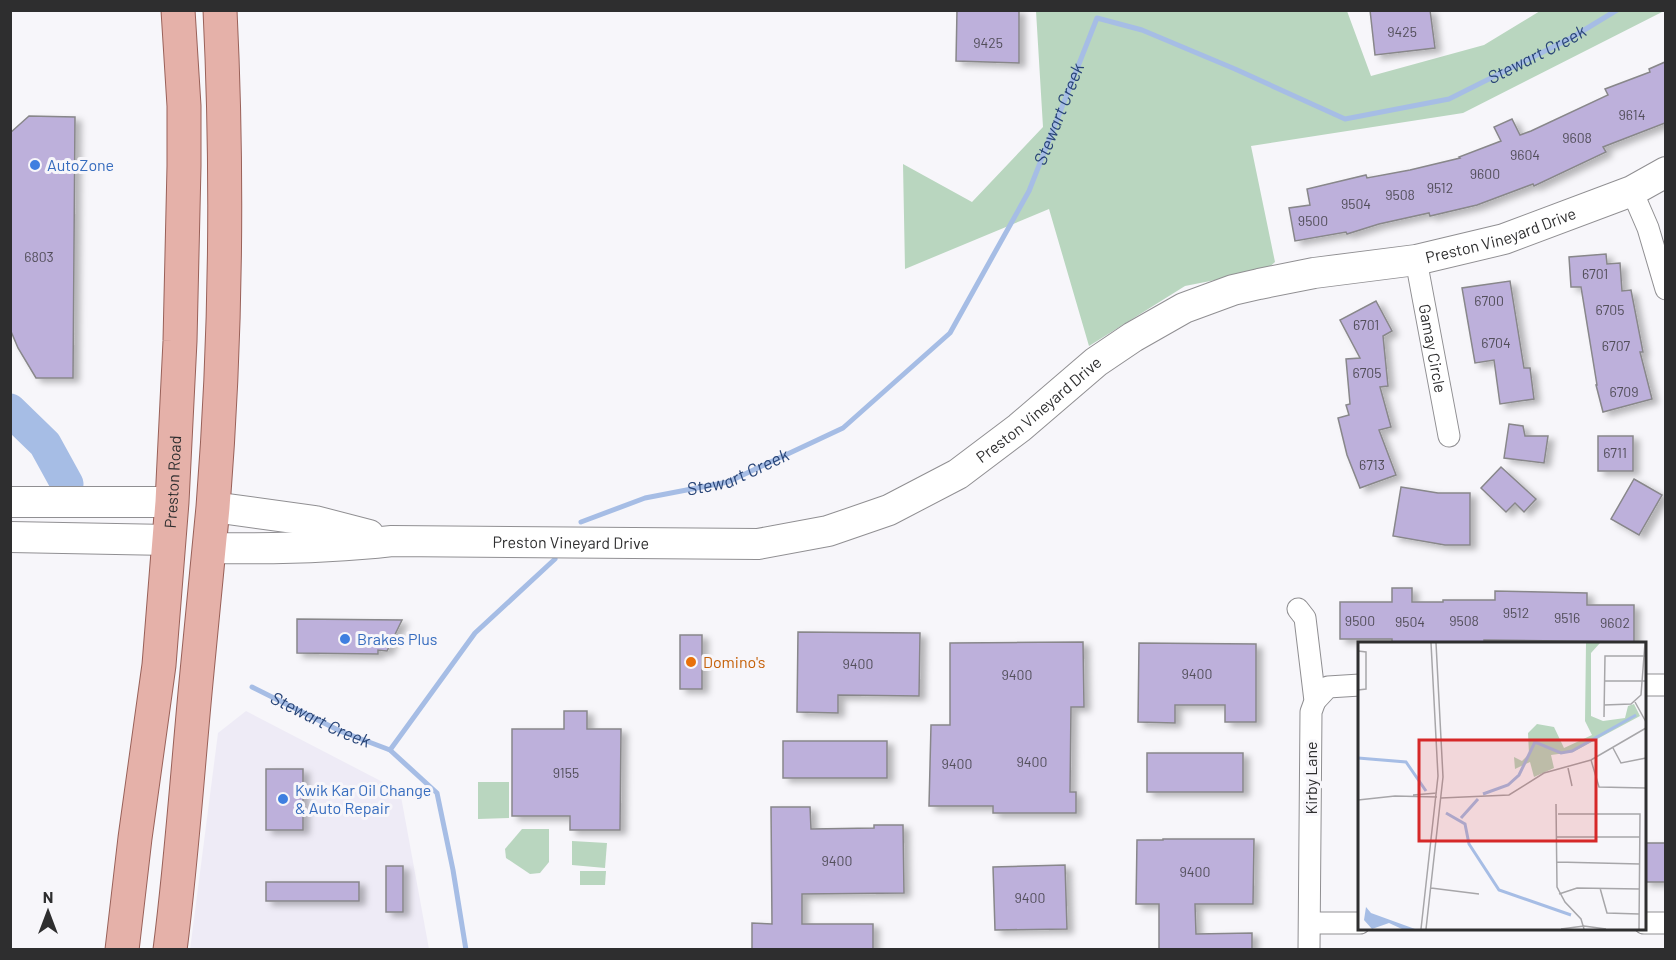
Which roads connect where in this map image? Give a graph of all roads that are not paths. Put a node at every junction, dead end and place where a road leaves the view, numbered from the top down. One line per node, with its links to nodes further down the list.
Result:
1 (178, 10): 9 (main road, Preston Road)
2 (220, 10): 10 (main road)
3 (1665, 172): 4 (street, Preston Vineyard Drive)
4 (1632, 191): 5 (street, Preston Vineyard Drive); 6 (street)
5 (1416, 260): 7 (street, Gamay Circle); 13 (street, Preston Vineyard Drive)
6 (1665, 289)
7 (1449, 436)
8 (10, 502): 9 (street)
9 (172, 502): 10 (main road); 12 (main road, Preston Road)
10 (213, 507): 13 (street, Preston Vineyard Drive); 14 (main road)
11 (10, 537): 12 (street)
12 (169, 540): 14 (main road); 24 (main road, Preston Road)
13 (392, 541): 14 (street, Preston Vineyard Drive)
14 (209, 548): 25 (main road)
15 (1298, 609): 19 (street, Kirby Lane)
16 (1358, 685): 19 (street)
17 (1646, 685): 18 (street)
18 (1665, 685)
19 (1314, 701): 20 (street, Kirby Lane)
20 (1310, 923): 21 (street); 26 (street, Kirby Lane)
21 (1358, 923)
22 (1646, 923): 23 (street)
23 (1665, 923)
24 (122, 950)
25 (170, 950)
26 (1309, 950)

